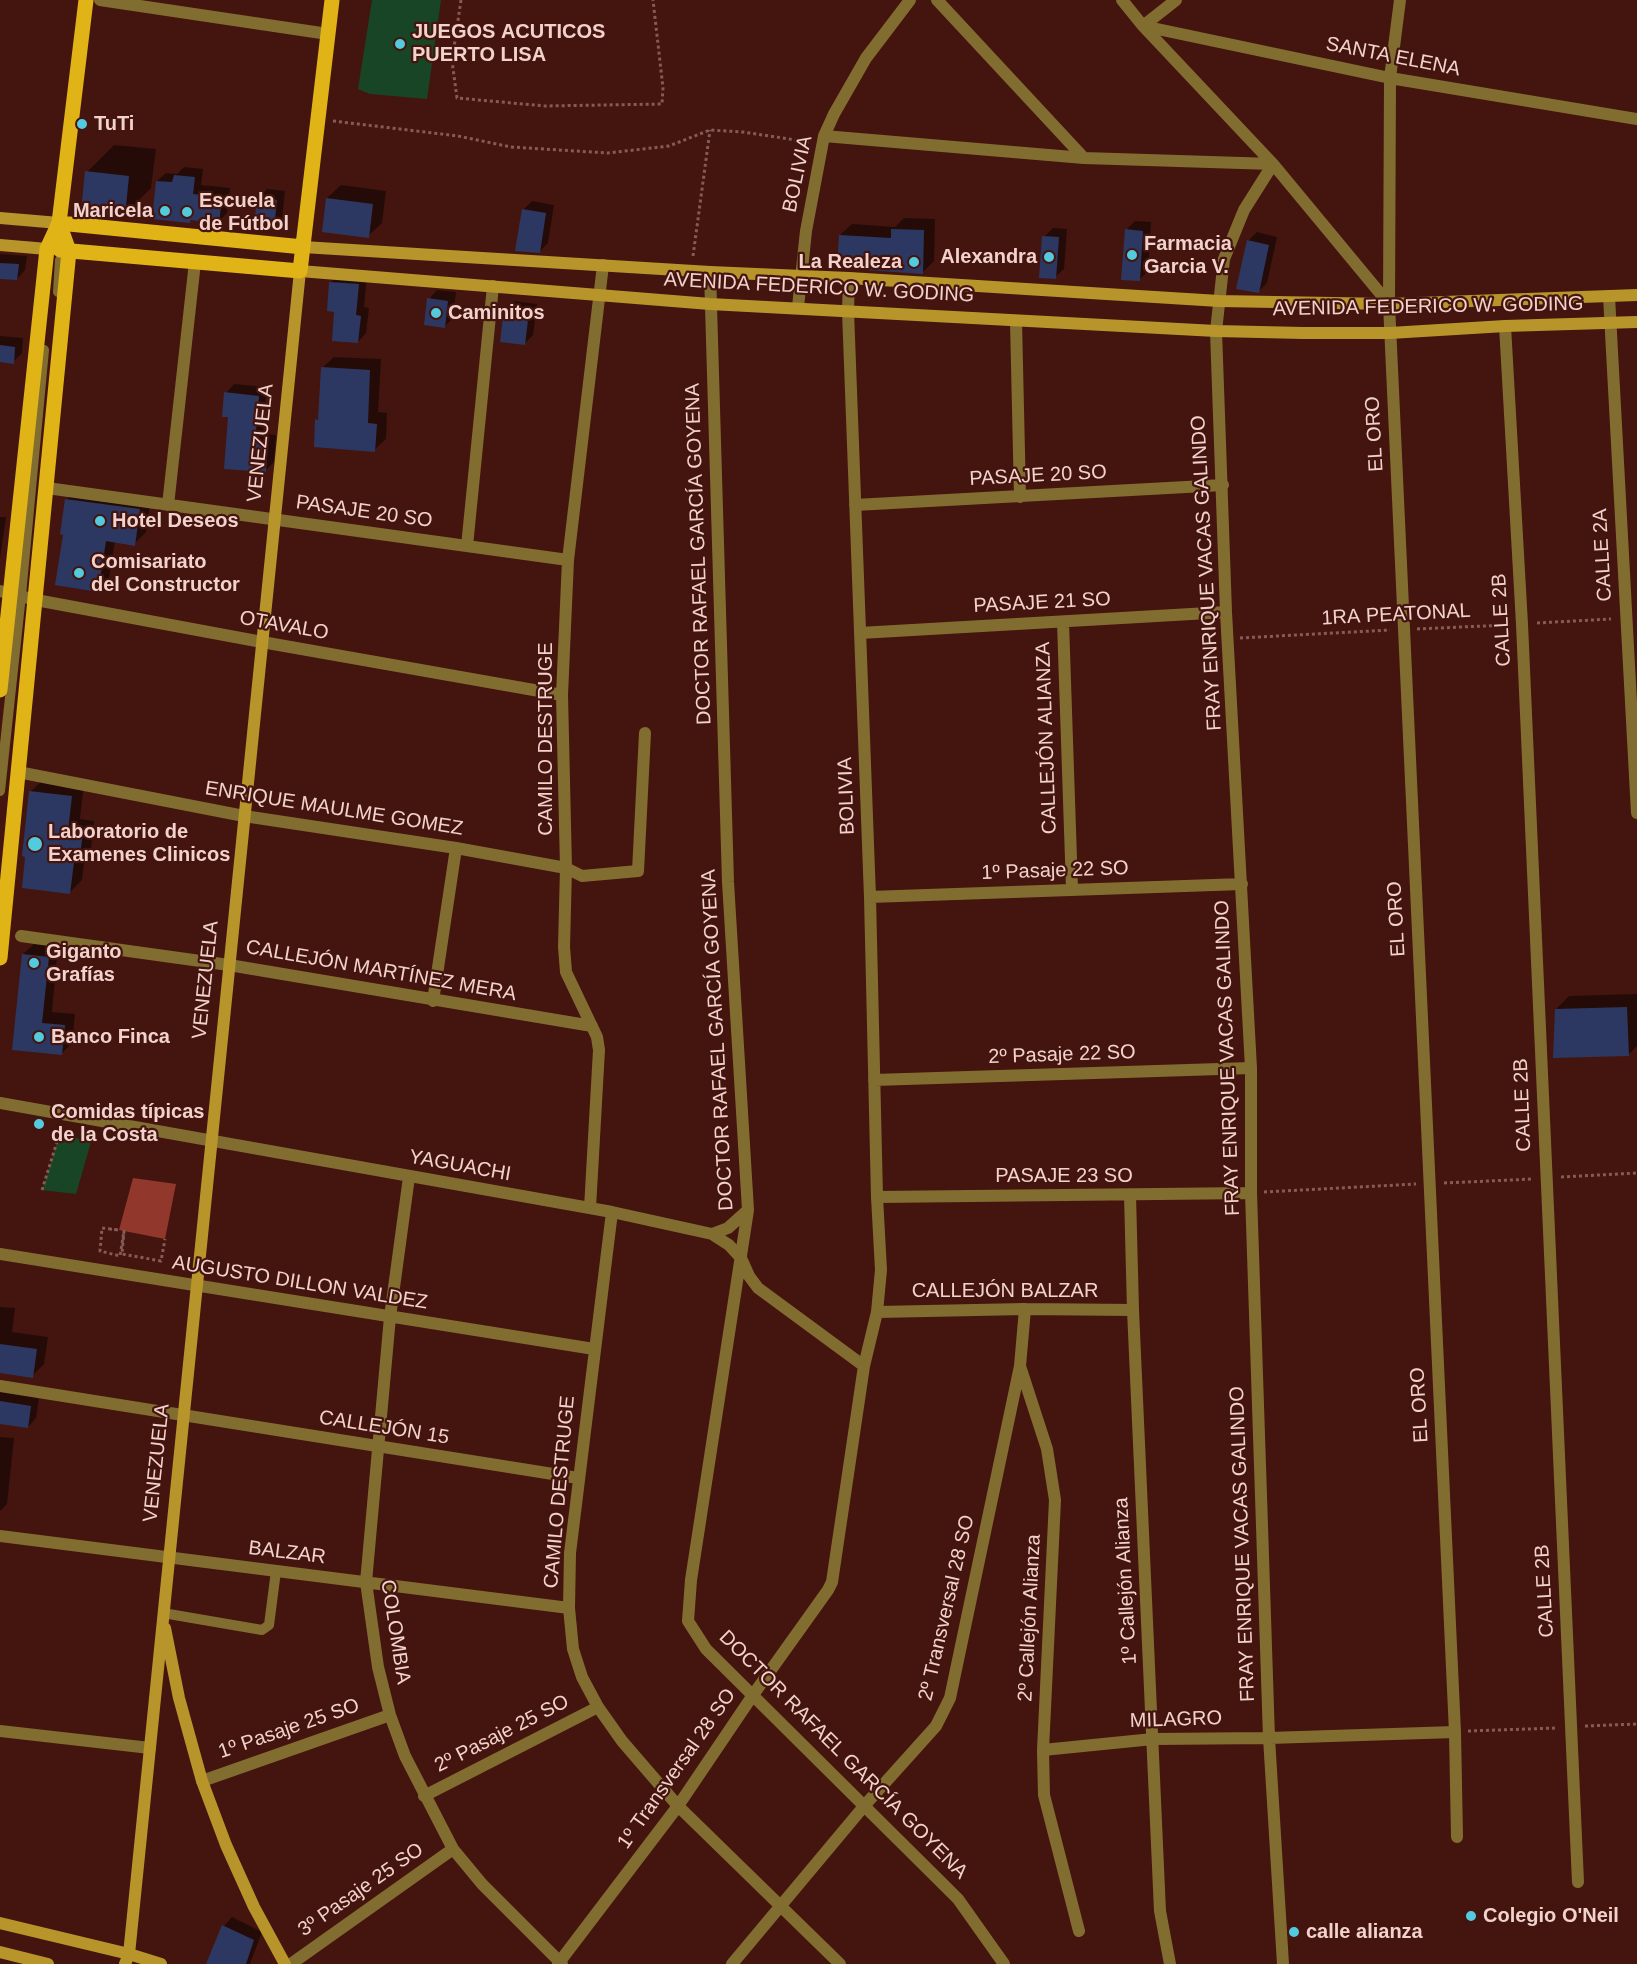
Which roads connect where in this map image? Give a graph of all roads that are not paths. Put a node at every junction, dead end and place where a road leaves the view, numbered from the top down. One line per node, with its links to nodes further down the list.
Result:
1 (86, 0): 17 (main road)
2 (100, 0): 10 (street)
3 (332, 0): 10 (main road, VENEZUELA)
4 (910, 0): 13 (street, BOLIVIA)
5 (937, 0): 14 (street)
6 (1122, 0): 9 (street)
7 (1176, 0): 9 (street)
8 (1400, 0): 11 (street, EL ORO)
9 (1143, 26): 11 (street, SANTA ELENA); 15 (street)
10 (328, 34): 19 (main road, VENEZUELA)
11 (1390, 78): 12 (street, SANTA ELENA); 33 (street, EL ORO)
12 (1637, 119)
13 (823, 140): 14 (street); 26 (street, BOLIVIA)
14 (1084, 158): 15 (street)
15 (1273, 164): 32 (street, FRAY ENRIQUE VACAS GALINDO); 33 (street)
16 (0, 218): 17 (street, AVENIDA FEDERICO W. GODING)
17 (59, 223): 19 (main road, AVENIDA FEDERICO W. GODING); 20 (main road); 21 (main road)
18 (0, 245): 20 (street, AVENIDA FEDERICO W. GODING)
19 (303, 246): 23 (street, AVENIDA FEDERICO W. GODING); 24 (main road, VENEZUELA)
20 (47, 249): 21 (main road, AVENIDA FEDERICO W. GODING); 51 (main road)
21 (69, 251): 22 (main road, AVENIDA FEDERICO W. GODING); 44 (main road); 51 (lane)
22 (195, 262): 24 (main road, AVENIDA FEDERICO W. GODING); 46 (street)
23 (603, 265): 25 (street, AVENIDA FEDERICO W. GODING); 30 (street, CAMILO DESTRUGE)
24 (300, 270): 28 (street, AVENIDA FEDERICO W. GODING); 48 (street, VENEZUELA)
25 (710, 272): 26 (street, AVENIDA FEDERICO W. GODING); 34 (street, DOCTOR RAFAEL GARCÍA GOYENA)
26 (800, 276): 27 (street, AVENIDA FEDERICO W. GODING); 35 (street, BOLIVIA)
27 (849, 278): 32 (street, AVENIDA FEDERICO W. GODING); 36 (street, BOLIVIA)
28 (494, 286): 30 (street, AVENIDA FEDERICO W. GODING); 49 (street)
29 (1637, 295): 31 (street, AVENIDA FEDERICO W. GODING)
30 (599, 296): 34 (street, AVENIDA FEDERICO W. GODING); 50 (street, CAMILO DESTRUGE)
31 (1609, 296): 33 (street, AVENIDA FEDERICO W. GODING); 39 (street, CALLE 2A)
32 (1219, 301): 33 (street, AVENIDA FEDERICO W. GODING); 41 (street, FRAY ENRIQUE VACAS GALINDO)
33 (1389, 303): 42 (street, EL ORO)
34 (710, 304): 35 (street, AVENIDA FEDERICO W. GODING); 83 (street, DOCTOR RAFAEL GARCÍA GOYENA)
35 (798, 307): 36 (street, AVENIDA FEDERICO W. GODING)
36 (848, 311): 37 (street, AVENIDA FEDERICO W. GODING); 47 (street, BOLIVIA)
37 (1016, 321): 41 (street, AVENIDA FEDERICO W. GODING); 45 (street)
38 (1637, 322): 39 (street, AVENIDA FEDERICO W. GODING)
39 (1610, 324): 40 (street, AVENIDA FEDERICO W. GODING); 61 (street, CALLE 2A)
40 (1505, 326): 42 (street, AVENIDA FEDERICO W. GODING); 121 (street, CALLE 2B)
41 (1216, 331): 42 (street, AVENIDA FEDERICO W. GODING); 43 (street, FRAY ENRIQUE VACAS GALINDO)
42 (1390, 333): 110 (street, EL ORO)
43 (1223, 485): 45 (street, PASAJE 20 SO); 52 (street, FRAY ENRIQUE VACAS GALINDO)
44 (47, 489): 46 (street, PASAJE 20 SO); 51 (main road)
45 (1020, 497): 47 (street, PASAJE 20 SO)
46 (168, 505): 48 (street, PASAJE 20 SO)
47 (855, 505): 54 (street, BOLIVIA)
48 (274, 520): 49 (street, PASAJE 20 SO); 55 (street, VENEZUELA)
49 (467, 546): 50 (street, PASAJE 20 SO)
50 (568, 560): 57 (street, CAMILO DESTRUGE)
51 (19, 595): 55 (street, OTAVALO); 56 (main road); 59 (main road); 60 (lane); 65 (lane)
52 (1226, 612): 53 (street, PASAJE 21 SO); 66 (street, FRAY ENRIQUE VACAS GALINDO)
53 (1063, 622): 54 (street, PASAJE 21 SO); 67 (street, CALLEJÓN ALIANZA)
54 (860, 633): 68 (street, BOLIVIA)
55 (262, 642): 57 (street, OTAVALO); 62 (street, VENEZUELA)
56 (0, 690)
57 (562, 695): 64 (street, CAMILO DESTRUGE)
58 (645, 733): 64 (street, ENRIQUE MAULME GOMEZ)
59 (18, 772): 62 (street, ENRIQUE MAULME GOMEZ); 70 (main road)
60 (0, 791)
61 (1637, 813)
62 (244, 816): 63 (street, ENRIQUE MAULME GOMEZ); 71 (street, VENEZUELA)
63 (456, 848): 64 (street, ENRIQUE MAULME GOMEZ); 72 (street)
64 (566, 868): 73 (street, CAMILO DESTRUGE)
65 (0, 884)
66 (1242, 884): 67 (street, 1º Pasaje 22 SO); 74 (street, FRAY ENRIQUE VACAS GALINDO)
67 (1072, 889): 68 (street, 1º Pasaje 22 SO)
68 (870, 897): 75 (street, BOLIVIA)
69 (21, 936): 71 (street, CALLEJÓN MARTÍNEZ MERA)
70 (0, 958)
71 (229, 965): 72 (street, CALLEJÓN MARTÍNEZ MERA); 77 (street, VENEZUELA)
72 (434, 1001): 73 (street, CALLEJÓN MARTÍNEZ MERA)
73 (592, 1026): 82 (street, CAMILO DESTRUGE)
74 (1251, 1068): 75 (street, 2º Pasaje 22 SO); 79 (street, FRAY ENRIQUE VACAS GALINDO)
75 (874, 1080): 81 (street, BOLIVIA)
76 (0, 1103): 77 (street, YAGUACHI)
77 (211, 1141): 78 (street, YAGUACHI); 88 (street, VENEZUELA)
78 (409, 1177): 82 (street, YAGUACHI); 92 (street, COLOMBIA)
79 (1251, 1193): 80 (street, PASAJE 23 SO); 111 (street, FRAY ENRIQUE VACAS GALINDO)
80 (1130, 1195): 81 (street, PASAJE 23 SO); 90 (street, 1º Callejón Alianza)
81 (876, 1197): 91 (street, BOLIVIA)
82 (590, 1208): 84 (street, YAGUACHI)
83 (748, 1210): 85 (street); 87 (street, DOCTOR RAFAEL GARCÍA GOYENA)
84 (612, 1212): 85 (street, YAGUACHI); 93 (street, CAMILO DESTRUGE)
85 (712, 1234): 87 (street, YAGUACHI)
86 (0, 1254): 88 (street, AUGUSTO DILLON VALDEZ)
87 (741, 1258): 94 (street, YAGUACHI); 106 (street, DOCTOR RAFAEL GARCÍA GOYENA)
88 (196, 1286): 92 (street, AUGUSTO DILLON VALDEZ); 97 (street, VENEZUELA)
89 (1025, 1309): 90 (street, CALLEJÓN BALZAR); 91 (street, CALLEJÓN BALZAR); 95 (street, 2º Callejón Alianza)
90 (1133, 1310): 112 (street, 1º Callejón Alianza)
91 (877, 1312): 94 (street, 1º Transversal 28 SO)
92 (390, 1317): 93 (street, AUGUSTO DILLON VALDEZ); 98 (street, COLOMBIA)
93 (594, 1349): 99 (street, CAMILO DESTRUGE)
94 (864, 1366): 106 (street, 1º Transversal 28 SO)
95 (1020, 1366): 114 (street, 2º Callejón Alianza); 117 (street, 2º Transversal 28 SO)
96 (0, 1386): 97 (street, CALLEJÓN 15)
97 (183, 1416): 98 (street, CALLEJÓN 15); 101 (street, VENEZUELA)
98 (379, 1447): 99 (street, CALLEJÓN 15); 103 (street, COLOMBIA)
99 (579, 1478): 104 (street, CAMILO DESTRUGE)
100 (0, 1536): 101 (street, BALZAR)
101 (169, 1557): 102 (street, BALZAR); 105 (street, VENEZUELA)
102 (276, 1571): 103 (street, BALZAR); 105 (lane)
103 (366, 1582): 104 (street, BALZAR); 108 (street, COLOMBIA)
104 (569, 1608): 107 (street, CAMILO DESTRUGE)
105 (163, 1613): 113 (street, VENEZUELA); 115 (street)
106 (753, 1695): 117 (street, DOCTOR RAFAEL GARCÍA GOYENA); 118 (street, 1º Transversal 28 SO)
107 (598, 1707): 116 (street, 2º Pasaje 25 SO); 118 (street, CAMILO DESTRUGE)
108 (390, 1715): 115 (street, 1º Pasaje 25 SO); 116 (street, COLOMBIA)
109 (0, 1731): 113 (street)
110 (1455, 1732): 111 (street, MILAGRO); 119 (street, EL ORO)
111 (1269, 1738): 112 (street, MILAGRO); 136 (street, FRAY ENRIQUE VACAS GALINDO)
112 (1153, 1739): 114 (street, MILAGRO); 135 (street, 1º Callejón Alianza)
113 (150, 1748): 126 (street, VENEZUELA)
114 (1043, 1750): 124 (street, 2º Callejón Alianza)
115 (202, 1780): 130 (street)
116 (424, 1796): 120 (street, COLOMBIA)
117 (865, 1805): 122 (street, 2º Transversal 28 SO); 134 (street, DOCTOR RAFAEL GARCÍA GOYENA)
118 (678, 1806): 122 (street, CAMILO DESTRUGE); 127 (street, 1º Transversal 28 SO)
119 (1458, 1837)
120 (453, 1849): 127 (street, COLOMBIA); 131 (street, 3º Pasaje 25 SO)
121 (1578, 1882)
122 (781, 1905): 132 (street, 2º Transversal 28 SO); 133 (street, CAMILO DESTRUGE)
123 (0, 1923): 126 (street)
124 (1079, 1931)
125 (0, 1952): 128 (street)
126 (127, 1959): 129 (street)
127 (560, 1963)
128 (48, 1964)
129 (161, 1964)
130 (285, 1964)
131 (291, 1964)
132 (732, 1964)
133 (840, 1964)
134 (1004, 1964)
135 (1170, 1964)
136 (1282, 1964)

